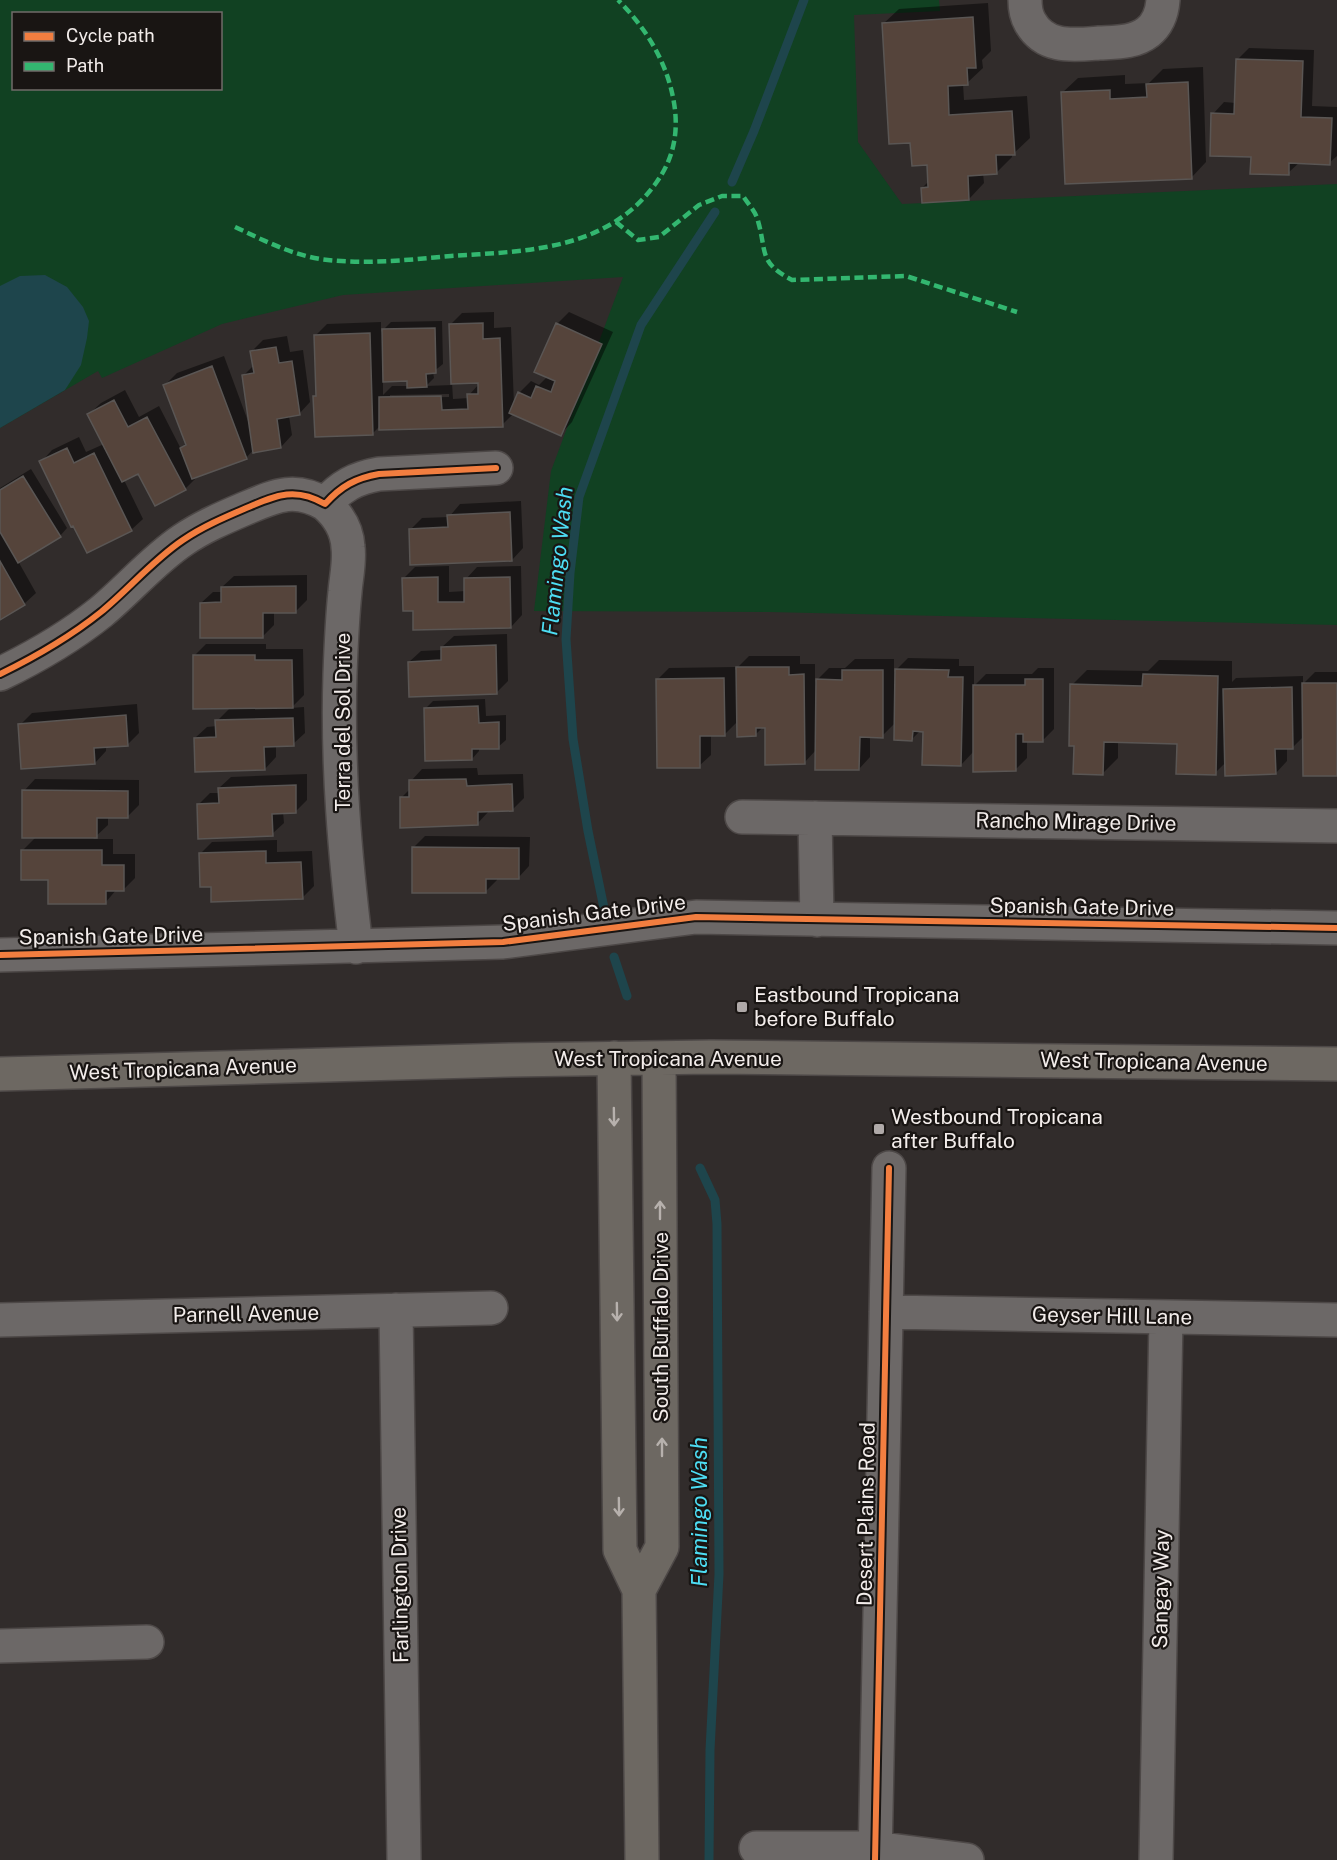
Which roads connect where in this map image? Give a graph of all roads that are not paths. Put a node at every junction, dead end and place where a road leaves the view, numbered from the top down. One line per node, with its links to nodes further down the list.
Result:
1 (1025, 0): 2 (street)
2 (1163, 0)
3 (496, 468): 4 (street)
4 (325, 504): 5 (street); 11 (street, Terra del Sol Drive)
5 (0, 674)
6 (742, 817): 7 (street, Rancho Mirage Drive)
7 (815, 818): 8 (street, Rancho Mirage Drive); 9 (street)
8 (1337, 826)
9 (817, 920): 10 (street, Spanish Gate Drive); 11 (street, Spanish Gate Drive)
10 (1337, 928)
11 (356, 947): 12 (street, Spanish Gate Drive)
12 (0, 955)
13 (614, 1058): 14 (main road, West Tropicana Avenue); 16 (main road, West Tropicana Avenue); 24 (main road, South Buffalo Drive, one-way to 24)
14 (659, 1058): 15 (main road, West Tropicana Avenue); 24 (main road, South Buffalo Drive, one-way to 14)
15 (1337, 1064)
16 (0, 1074)
17 (889, 1168): 20 (street, Desert Plains Road)
18 (491, 1308): 19 (street, Parnell Avenue)
19 (396, 1310): 22 (street, Parnell Avenue); 29 (street, Farlington Drive)
20 (886, 1312): 21 (street, Geyser Hill Lane); 28 (street, Desert Plains Road)
21 (1166, 1317): 23 (street, Geyser Hill Lane); 32 (street, Sangay Way)
22 (0, 1320)
23 (1337, 1320)
24 (639, 1590): 30 (main road, South Buffalo Drive)
25 (147, 1642): 26 (street)
26 (0, 1646)
27 (756, 1848): 28 (street)
28 (875, 1854): 31 (street)
29 (404, 1860)
30 (642, 1860)
31 (967, 1860)
32 (1156, 1860)

